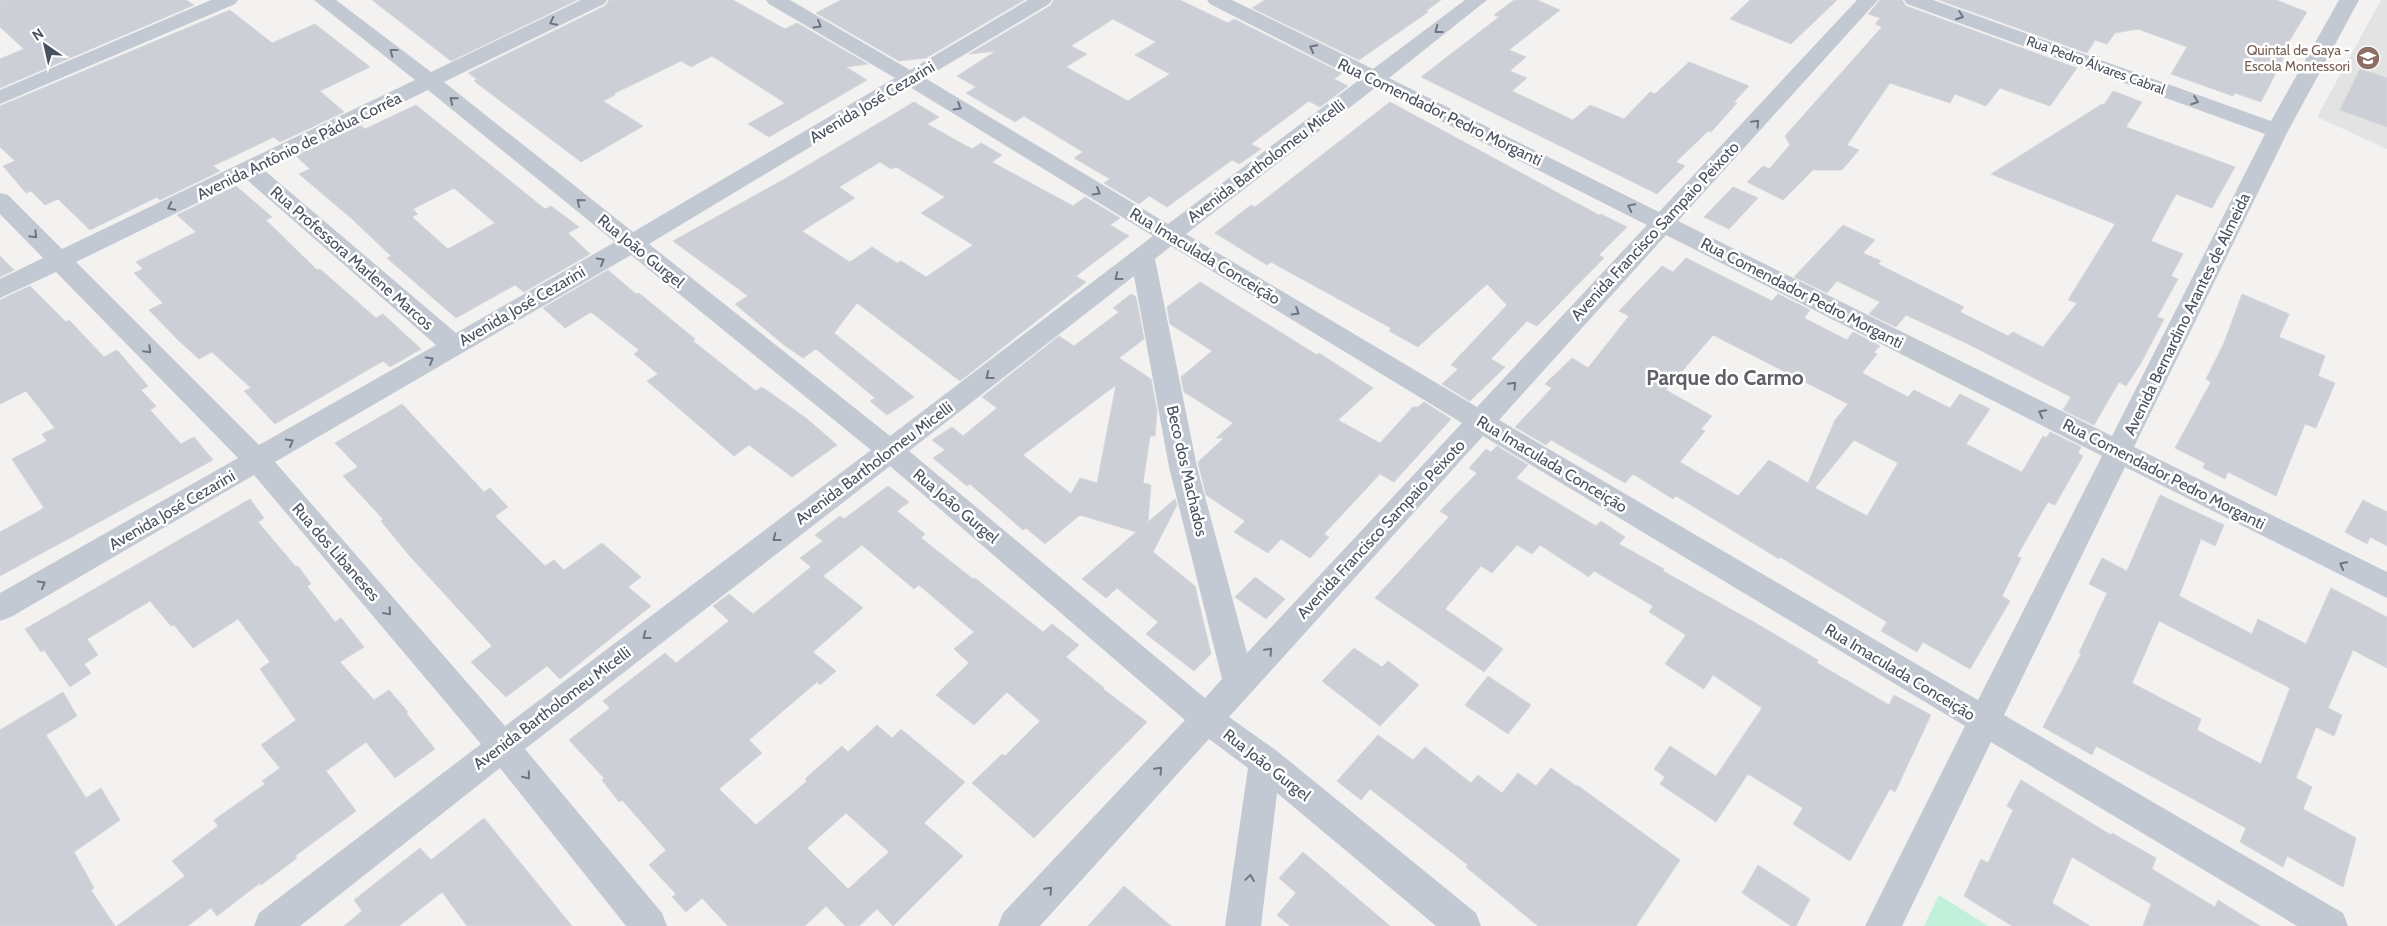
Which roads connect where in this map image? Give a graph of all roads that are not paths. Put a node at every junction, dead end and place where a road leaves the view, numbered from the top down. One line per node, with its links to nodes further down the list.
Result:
1 (228, 0): 14 (street)
2 (324, 0): 13 (street, Rua João Gurgel, one-way to 2)
3 (597, 0): 13 (street, Avenida Antônio de Pádua Corrêa, one-way to 13)
4 (776, 0): 11 (street, Rua Imaculada Conceição, one-way to 11)
5 (1042, 0): 11 (street, Avenida José Cezarini)
6 (1217, 0): 12 (street, Rua Comendador Pedro Morganti, one-way to 6)
7 (1477, 0): 12 (street, Avenida Bartholomeu Micelli, one-way to 12)
8 (1868, 0): 18 (street, Avenida Francisco Sampaio Peixoto, one-way to 8)
9 (1914, 0): 15 (street, Rua Pedro Álvares Cabral, one-way to 15)
10 (2349, 0): 15 (street, Avenida Bernardino Arantes de Almeida)
11 (911, 79): 19 (street, Rua Imaculada Conceição, one-way to 19); 20 (street, Avenida José Cezarini)
12 (1374, 79): 18 (street, Rua Comendador Pedro Morganti, one-way to 12); 19 (street, Avenida Bartholomeu Micelli)
13 (431, 82): 16 (street, Avenida Antônio de Pádua Corrêa); 20 (street, Rua João Gurgel, one-way to 13)
14 (0, 98)
15 (2277, 131): 27 (street, Avenida Bernardino Arantes de Almeida)
16 (249, 170): 22 (street, Avenida Antônio de Pádua Corrêa, one-way to 22); 24 (street, Rua Professora Marlene Marcos)
17 (0, 200): 22 (street, Rua dos Libaneses, one-way to 22)
18 (1663, 223): 25 (street, Avenida Francisco Sampaio Peixoto, one-way to 18); 27 (street, Rua Comendador Pedro Morganti, one-way to 18)
19 (1169, 235): 21 (street, Avenida Bartholomeu Micelli); 25 (street, Rua Imaculada Conceição, one-way to 25)
20 (631, 244): 24 (street, Avenida José Cezarini, one-way to 20); 26 (street, Rua João Gurgel)
21 (1143, 257): 26 (street, Avenida Bartholomeu Micelli, one-way to 26); 31 (street, Beco dos Machados)
22 (59, 261): 23 (street, Avenida Antônio de Pádua Corrêa); 28 (street, Rua dos Libaneses, one-way to 28)
23 (0, 289)
24 (454, 346): 28 (street, Avenida José Cezarini, one-way to 24)
25 (1480, 421): 31 (street, Avenida Francisco Sampaio Peixoto, one-way to 25); 33 (street, Rua Imaculada Conceição)
26 (891, 451): 32 (street, Rua João Gurgel); 34 (street, Avenida Bartholomeu Micelli, one-way to 34)
27 (2120, 452): 29 (street, Rua Comendador Pedro Morganti, one-way to 27); 33 (street, Avenida Bernardino Arantes de Almeida)
28 (258, 461): 30 (street, Avenida José Cezarini, one-way to 28); 34 (street, Rua dos Libaneses, one-way to 34)
29 (2387, 586)
30 (0, 608)
31 (1240, 683): 32 (street, Avenida Francisco Sampaio Peixoto)
32 (1206, 718): 35 (street, Rua João Gurgel); 38 (street, Avenida Francisco Sampaio Peixoto, one-way to 32)
33 (1985, 722): 41 (street, Avenida Bernardino Arantes de Almeida); 42 (street, Rua Imaculada Conceição)
34 (502, 746): 36 (street, Avenida Bartholomeu Micelli); 37 (street, Rua dos Libaneses, one-way to 37)
35 (1265, 762): 39 (street, one-way to 35); 40 (street, Rua João Gurgel)
36 (272, 926)
37 (649, 926)
38 (1016, 926)
39 (1243, 926)
40 (1463, 926)
41 (1883, 926)
42 (2330, 926)

